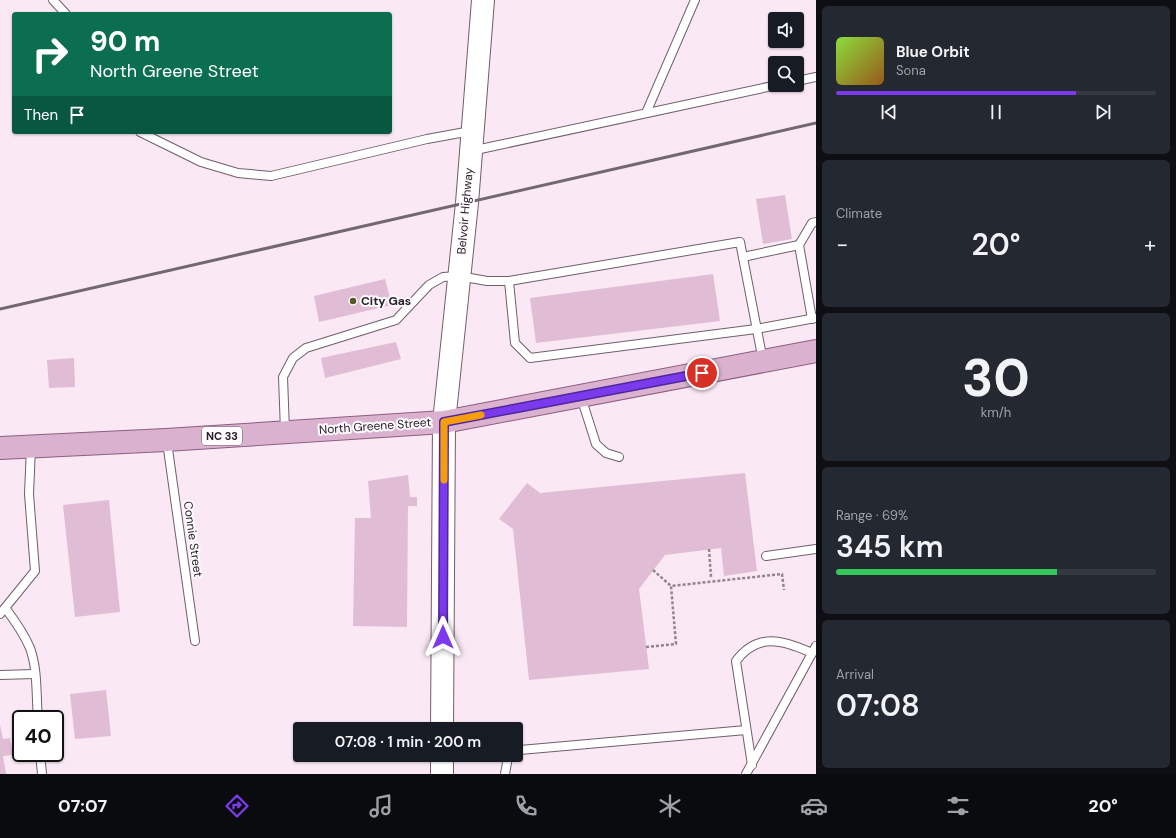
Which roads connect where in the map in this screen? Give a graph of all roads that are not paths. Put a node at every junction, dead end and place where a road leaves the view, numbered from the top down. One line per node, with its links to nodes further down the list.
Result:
1 (52, 0): 4 (lane)
2 (482, 0): 10 (street, Belvoir Highway)
3 (695, 0): 8 (lane)
4 (64, 12)
5 (816, 77): 6 (lane)
6 (804, 80)
7 (768, 87): 8 (lane)
8 (646, 113): 10 (lane)
9 (144, 134): 10 (lane)
10 (471, 141): 14 (street, Belvoir Highway)
11 (816, 222): 12 (lane)
12 (799, 246): 13 (lane); 16 (lane)
13 (743, 257): 15 (lane); 17 (lane)
14 (459, 276): 15 (lane); 21 (street, Belvoir Highway); 22 (lane)
15 (509, 281): 17 (lane)
16 (814, 319): 17 (lane)
17 (756, 330): 19 (lane)
18 (816, 351): 19 (main road, North Greene Street / NC 33)
19 (763, 361): 20 (main road, North Greene Street / NC 33)
20 (581, 396): 21 (main road, North Greene Street / NC 33); 26 (lane)
21 (444, 422): 22 (main road, North Greene Street / NC 33); 35 (street, Belvoir Highway)
22 (285, 432): 23 (main road, North Greene Street / NC 33)
23 (166, 440): 24 (main road, North Greene Street / NC 33); 30 (lane, Connie Street)
24 (31, 447): 25 (main road, North Greene Street / NC 33); 29 (lane)
25 (0, 448)
26 (619, 456)
27 (816, 549): 28 (lane)
28 (766, 556)
29 (3, 611): 32 (lane)
30 (195, 641)
31 (814, 650): 36 (lane); 41 (lane)
32 (35, 674): 33 (lane); 34 (lane)
33 (0, 675)
34 (37, 710)
35 (442, 722)
36 (746, 730): 37 (lane); 41 (lane)
37 (523, 750)
38 (41, 762): 42 (lane)
39 (442, 762): 43 (street)
40 (507, 762): 44 (lane)
41 (752, 765): 45 (lane)
42 (42, 774)
43 (442, 774)
44 (505, 774)
45 (746, 774)

